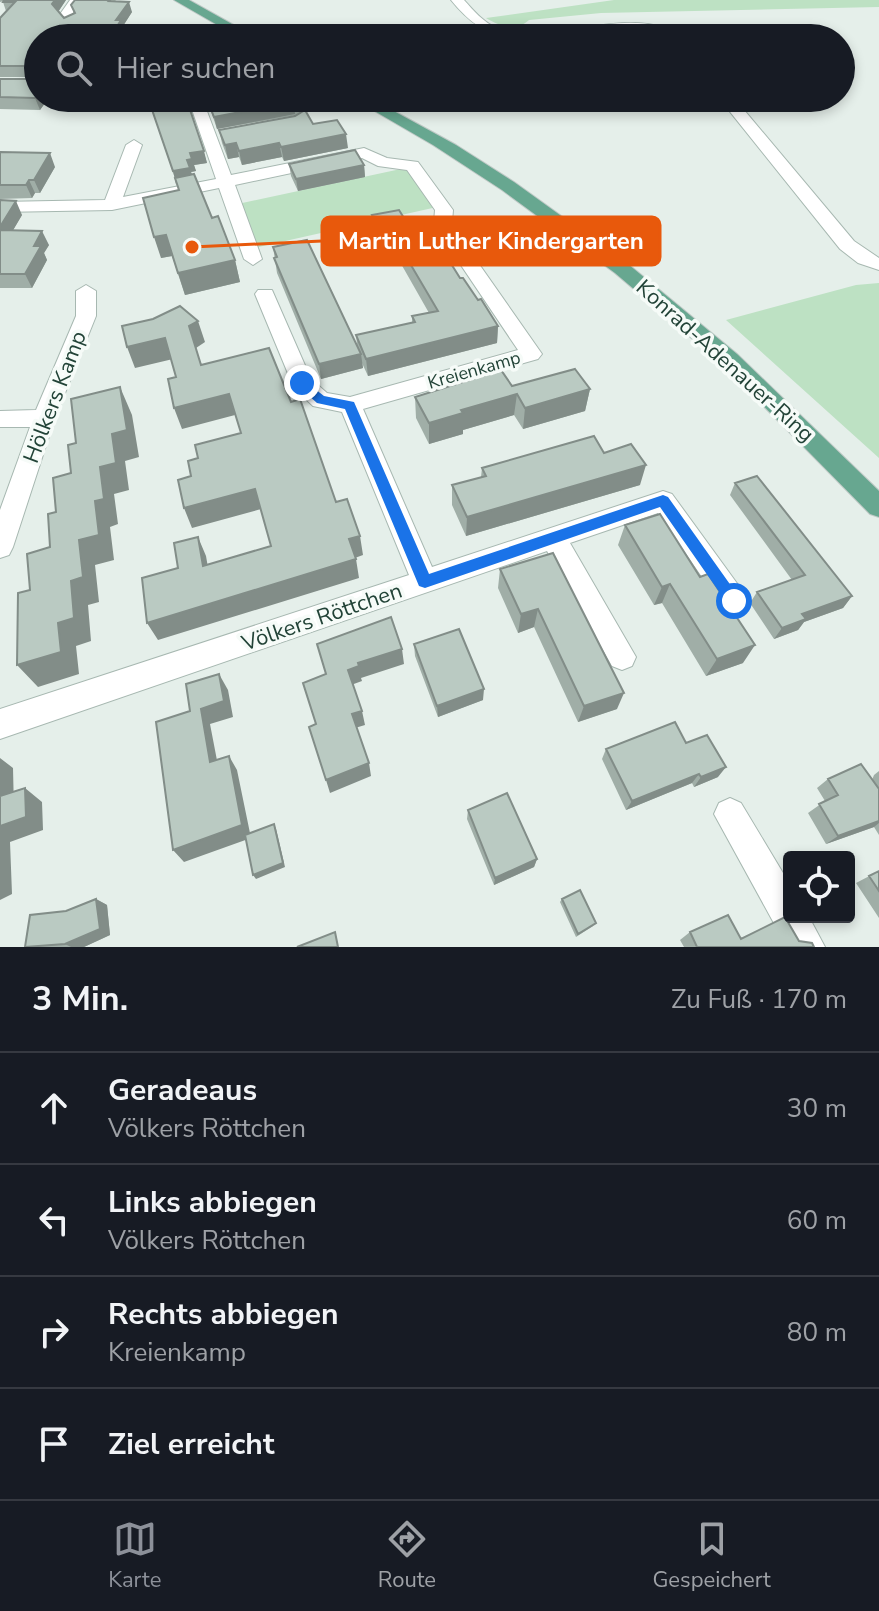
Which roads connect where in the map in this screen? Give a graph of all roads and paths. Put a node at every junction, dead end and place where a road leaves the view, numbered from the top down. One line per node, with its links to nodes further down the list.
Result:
1 (76, 0): 4 (street)
2 (180, 0): 5 (main road)
3 (457, 0): 6 (street)
4 (70, 23)
5 (224, 24)
6 (482, 24)
7 (570, 24): 8 (street)
8 (657, 24)
9 (206, 112): 13 (street)
10 (384, 112): 23 (main road, Konrad-Adenauer-Ring)
11 (738, 112): 17 (street)
12 (134, 145): 14 (street)
13 (225, 181): 14 (street); 16 (street); 20 (street, Kreienkamp)
14 (112, 205): 15 (street)
15 (0, 207)
16 (253, 259)
17 (879, 264)
18 (86, 291): 21 (street, Hölkers Kamp)
19 (265, 294): 20 (street)
20 (350, 405): 26 (street)
21 (44, 418): 22 (street); 25 (street, Hölkers Kamp)
22 (0, 419)
23 (879, 507)
24 (554, 539): 26 (street, Völkers Röttchen); 27 (street, Völkers Röttchen); 28 (street)
25 (0, 547)
26 (425, 582): 29 (street, Völkers Röttchen)
27 (734, 601)
28 (622, 657)
29 (0, 724)
30 (730, 814): 31 (street)
31 (783, 906)
32 (793, 923): 33 (street)
33 (807, 947)

